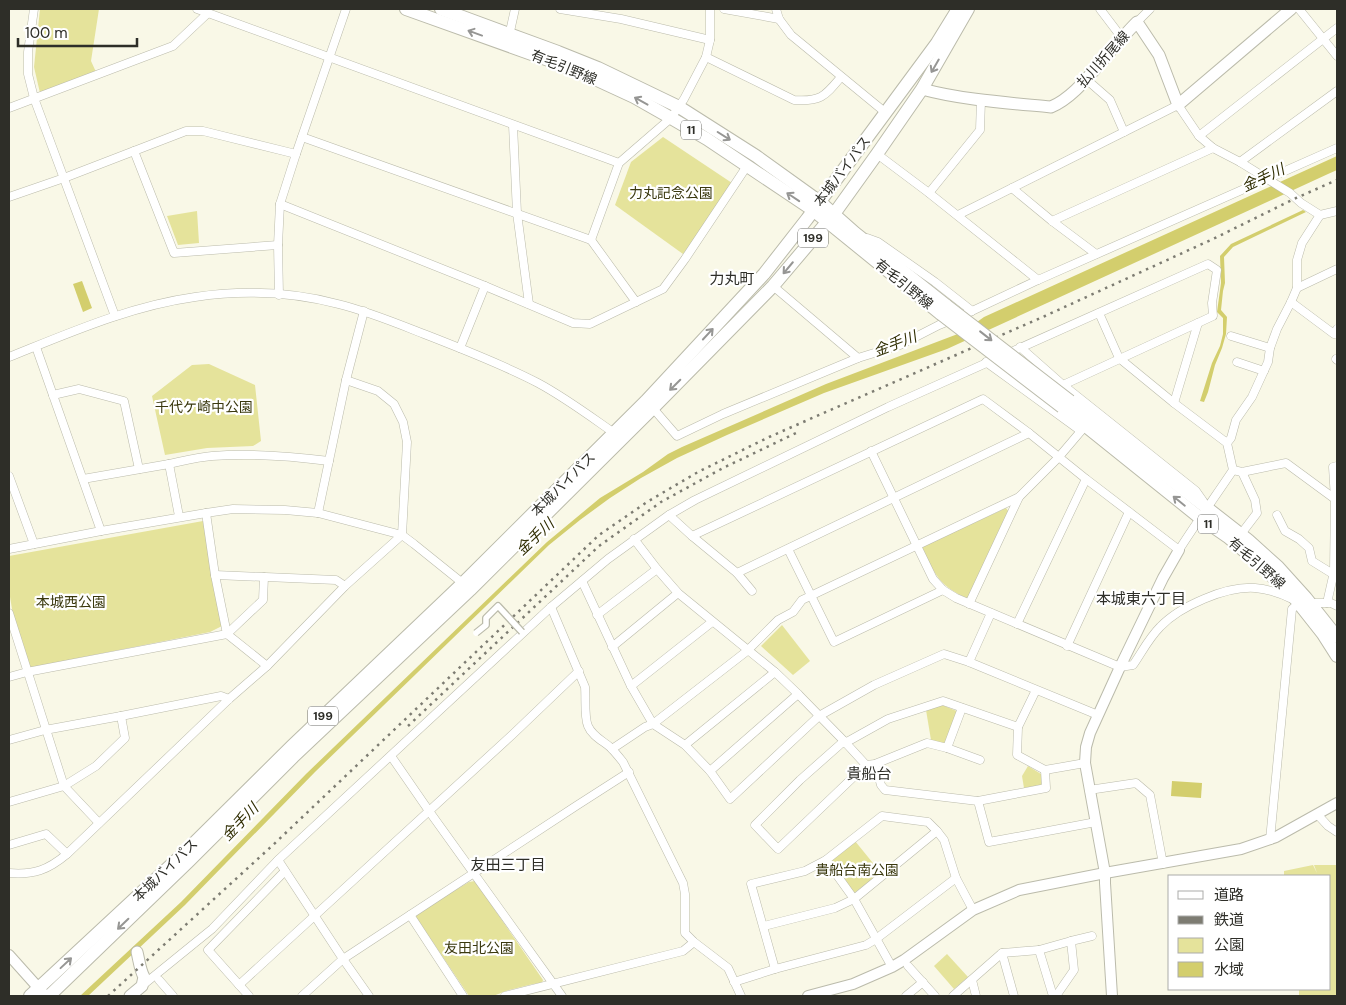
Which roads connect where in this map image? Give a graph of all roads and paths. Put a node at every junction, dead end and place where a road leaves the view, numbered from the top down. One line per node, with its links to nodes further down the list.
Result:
1 (34, 9): 32 (street)
2 (197, 9): 17 (street)
3 (346, 9): 27 (street)
4 (406, 9): 22 (main road, 有毛引野線 / 11, one-way to 4)
5 (441, 9): 22 (main road, 有毛引野線 / 11)
6 (515, 9): 22 (street)
7 (560, 9): 24 (street)
8 (710, 9): 24 (street)
9 (724, 9): 18 (street)
10 (776, 9): 18 (street)
11 (958, 9): 37 (main road, 本城バイパス / 199)
12 (968, 9): 30 (main road, 本城バイパス / 199, one-way to 30)
13 (1100, 9): 21 (street)
14 (1150, 9): 19 (street)
15 (1291, 9): 34 (main road)
16 (1299, 9): 23 (street)
17 (208, 13): 27 (street); 32 (street)
18 (779, 19): 28 (street)
19 (1137, 22): 21 (main road, 払川折尾線); 34 (main road, 払川折尾線)
20 (1337, 28): 23 (street)
21 (1122, 38): 29 (main road, 払川折尾線)
22 (508, 39): 35 (main road, 有毛引野線 / 11); 38 (main road, 有毛引野線 / 11, one-way to 22)
23 (1323, 39): 25 (street); 41 (street)
24 (710, 40): 26 (street)
25 (1337, 56)
26 (706, 57): 28 (street); 35 (street)
27 (330, 58): 39 (street); 42 (street)
28 (841, 77): 37 (street)
29 (1086, 79): 33 (main road, 払川折尾線); 40 (street)
30 (922, 89): 33 (main road, 払川折尾線); 47 (main road, 本城バイパス / 199)
31 (1337, 91): 48 (street)
32 (34, 98): 36 (street); 51 (street)
33 (981, 100): 54 (street)
34 (1178, 105): 40 (street); 41 (street)
35 (679, 107): 38 (street); 57 (main road, 有毛引野線 / 11, one-way to 57)
36 (9, 108)
37 (886, 114): 57 (main road, 本城バイパス / 199)
38 (671, 118): 49 (street); 50 (main road, 有毛引野線 / 11)
39 (513, 125): 49 (street); 59 (street)
40 (1124, 132): 53 (street)
41 (1199, 136): 43 (street)
42 (302, 137): 46 (street); 59 (street)
43 (1213, 148): 48 (street); 63 (street)
44 (1337, 148): 52 (street)
45 (134, 151): 46 (street); 51 (street); 66 (street)
46 (296, 154): 56 (street)
47 (877, 154): 54 (street); 62 (main road, 本城バイパス / 199)
48 (1240, 162): 52 (street)
49 (619, 163): 65 (street)
50 (747, 166): 57 (main road, 有毛引野線 / 11, one-way to 50); 74 (street)
51 (64, 178): 55 (street); 81 (street)
52 (1267, 179): 61 (street); 67 (street)
53 (1012, 188): 60 (street); 63 (street)
54 (930, 193): 60 (street)
55 (9, 197)
56 (280, 204): 66 (street); 70 (street)
57 (816, 206): 62 (main road, 有毛引野線 / 11); 100 (main road, 本城バイパス / 199, one-way to 57)
58 (1337, 211): 61 (street)
59 (517, 213): 65 (street); 76 (street)
60 (958, 215): 69 (street)
61 (1320, 215): 72 (street)
62 (831, 218): 64 (main road, 有毛引野線 / 11); 71 (main road, 本城バイパス / 199, one-way to 71); 79 (main road, 有毛引野線 / 11)
63 (1052, 221): 67 (street)
64 (855, 233): 78 (street); 79 (main road, 有毛引野線 / 11)
65 (591, 240): 74 (street)
66 (278, 245): 73 (street)
67 (1096, 254): 69 (street)
68 (1337, 269): 72 (street)
69 (1038, 280): 78 (street)
70 (485, 286): 76 (street); 87 (street)
71 (773, 286): 90 (street); 100 (main road, 本城バイパス / 199, one-way to 100)
72 (1297, 288): 75 (street)
73 (279, 295): 77 (street); 81 (street)
74 (636, 302): 76 (street)
75 (1291, 302): 83 (street); 88 (street)
76 (529, 304)
77 (364, 311): 87 (street); 96 (street)
78 (972, 311): 90 (street)
79 (942, 312): 94 (street); 101 (main road, 有毛引野線 / 11, bridge)
80 (1099, 312): 82 (street); 86 (street); 91 (street)
81 (115, 316): 85 (street)
82 (1198, 323): 91 (street); 99 (street)
83 (1337, 329)
84 (1231, 336): 88 (street)
85 (36, 346): 89 (street); 98 (street)
86 (1020, 347): 92 (street); 97 (street)
87 (460, 348): 104 (street)
88 (1270, 348): 95 (street)
89 (9, 357)
90 (858, 358): 100 (street)
91 (1119, 358): 97 (street); 99 (street)
92 (986, 362): 102 (street); 125 (street)
93 (1236, 362): 95 (street)
94 (996, 364)
95 (1264, 371): 105 (street)
96 (346, 380): 108 (street); 129 (street)
97 (1063, 384): 122 (street)
98 (53, 395): 111 (street); 115 (street)
99 (1174, 403): 105 (street)
100 (649, 404): 104 (main road, 本城バイパス / 199)
101 (1066, 404): 102 (main road, 有毛引野線 / 11); 122 (main road, 有毛引野線 / 11)
102 (1083, 428): 107 (street); 122 (main road, 有毛引野線 / 11, one-way to 102)
103 (1029, 433): 106 (street); 107 (street); 118 (street)
104 (618, 435): 144 (main road, 本城バイパス / 199)
105 (1227, 444): 112 (street)
106 (871, 451): 118 (street); 130 (street)
107 (1058, 458): 116 (street); 117 (street)
108 (330, 461): 109 (street); 123 (street)
109 (169, 464): 111 (street); 126 (street)
110 (1337, 466): 119 (street)
111 (139, 469): 115 (street)
112 (1233, 470): 113 (street); 122 (street)
113 (1242, 472): 119 (street); 128 (street)
114 (9, 476): 132 (street)
115 (83, 479): 127 (street)
116 (1086, 479): 121 (street); 158 (street)
117 (1019, 497): 133 (street); 151 (street)
118 (893, 498): 133 (street); 134 (street)
119 (1335, 499): 139 (street)
120 (206, 512): 123 (street); 126 (street); 140 (street)
121 (1129, 512): 136 (street); 163 (street)
122 (1204, 512): 128 (main road, 有毛引野線 / 11); 136 (street); 149 (main road, 有毛引野線 / 11)
123 (318, 513): 129 (street)
124 (1277, 514): 139 (street)
125 (669, 515): 130 (street); 131 (street)
126 (179, 516): 127 (street)
127 (101, 531): 132 (street)
128 (1241, 534): 149 (main road, 有毛引野線 / 11)
129 (402, 535): 143 (street); 144 (street)
130 (692, 536): 138 (street)
131 (634, 539): 137 (street); 142 (street)
132 (34, 544): 135 (street)
133 (917, 545): 145 (street); 148 (street)
134 (788, 548): 138 (street); 148 (street)
135 (9, 549)
136 (1179, 550): 169 (street)
137 (657, 569): 147 (street); 156 (street)
138 (737, 573): 146 (street)
139 (1333, 574): 150 (street)
140 (215, 575): 141 (street); 161 (street)
141 (264, 577): 143 (street); 161 (street)
142 (582, 581): 153 (street); 156 (street)
143 (346, 586): 168 (street)
144 (466, 586): 244 (main road, 本城バイパス / 199)
145 (943, 590): 148 (street); 151 (street)
146 (752, 591)
147 (678, 593): 157 (street); 164 (street)
148 (811, 596): 165 (street)
149 (1305, 603): 150 (street); 162 (main road, 有毛引野線 / 11); 166 (main road, 有毛引野線 / 11); 169 (street); 209 (street)
150 (1327, 603): 152 (street)
151 (969, 604): 154 (street)
152 (1337, 606)
153 (551, 607): 159 (street); 170 (street)
154 (991, 613): 158 (street); 167 (street)
155 (9, 614): 171 (street)
156 (597, 615): 164 (street)
157 (712, 622): 165 (street); 174 (street)
158 (1017, 624): 163 (street)
159 (522, 632): 160 (street, bridge); 190 (street)
160 (476, 633)
161 (226, 634): 168 (street); 171 (street)
162 (1337, 637)
163 (1067, 646): 169 (street)
164 (612, 647): 174 (street)
165 (747, 651): 172 (street); 182 (street)
166 (1337, 656)
167 (968, 662): 175 (street); 181 (street)
168 (267, 666): 177 (street)
169 (1120, 667): 179 (street)
170 (579, 671): 189 (street); 203 (street)
171 (27, 672): 173 (street); 184 (street)
172 (775, 672): 176 (street); 187 (street)
173 (9, 677)
174 (630, 686): 182 (street)
175 (1036, 690): 179 (street); 183 (street)
176 (798, 694): 181 (street); 195 (street)
177 (229, 699): 180 (street); 206 (street)
178 (962, 708): 183 (street); 186 (street); 188 (street)
179 (1098, 715): 192 (street)
180 (121, 716): 184 (street); 198 (street)
181 (819, 716): 186 (street); 195 (street)
182 (653, 724): 187 (street); 189 (street)
183 (1018, 727): 196 (street)
184 (45, 730): 185 (street); 198 (street)
185 (9, 740)
186 (845, 742): 194 (street); 194 (street)
187 (685, 745): 195 (street)
188 (947, 748): 191 (street); 193 (street)
189 (612, 749): 197 (street)
190 (391, 756): 203 (street); 212 (street)
191 (980, 760)
192 (1085, 763): 196 (street); 199 (street)
193 (875, 764): 194 (street); 200 (street)
194 (866, 765)
195 (710, 770)
196 (1044, 770): 200 (street)
197 (629, 772): 217 (street); 228 (street)
198 (64, 786): 201 (street); 206 (street)
199 (1089, 790): 205 (street); 214 (street)
200 (978, 801): 205 (street)
201 (9, 802)
202 (1337, 803): 204 (street)
203 (428, 811): 217 (street); 223 (street)
204 (1317, 814): 208 (street); 209 (street)
205 (1096, 822): 218 (street)
206 (99, 823): 211 (street)
207 (937, 831): 213 (street); 219 (street); 220 (street)
208 (1337, 832)
209 (1270, 840): 214 (street)
210 (9, 845): 211 (street)
211 (67, 854): 216 (street)
212 (278, 860): 215 (street); 243 (street)
213 (826, 860): 220 (street); 224 (street)
214 (1163, 864): 218 (street)
215 (285, 871): 223 (street); 242 (street)
216 (9, 873)
217 (474, 873): 222 (street); 241 (street)
218 (1105, 873): 221 (street); 261 (street)
219 (956, 878): 221 (street); 226 (street)
220 (854, 899): 224 (street); 226 (street)
221 (973, 910): 234 (street)
222 (410, 915): 233 (street); 250 (street)
223 (315, 917): 233 (street); 242 (street)
224 (764, 926): 236 (street)
225 (1092, 936): 227 (street)
226 (876, 939): 234 (street); 236 (street)
227 (1071, 941): 229 (street); 260 (street)
228 (694, 942): 239 (street); 241 (street)
229 (1039, 950): 231 (street); 260 (street)
230 (137, 952): 243 (main road)
231 (1002, 954): 238 (street); 259 (street)
232 (9, 955): 244 (street)
233 (343, 959): 246 (street); 249 (street)
234 (892, 966): 254 (street)
235 (908, 966): 240 (street)
236 (775, 969): 239 (street)
237 (159, 980): 245 (street)
238 (972, 980): 257 (street); 258 (street)
239 (734, 982): 253 (street)
240 (923, 982): 255 (street); 256 (street)
241 (552, 983): 251 (street); 252 (street)
242 (239, 985): 248 (street)
243 (142, 986): 247 (main road)
244 (41, 994)
245 (170, 995)
246 (366, 995)
247 (130, 996)
248 (249, 996)
249 (302, 996)
250 (463, 996)
251 (505, 996)
252 (562, 996)
253 (741, 996)
254 (808, 996)
255 (906, 996)
256 (935, 996)
257 (953, 996)
258 (976, 996)
259 (1014, 996)
260 (1055, 996)
261 (1112, 996)

